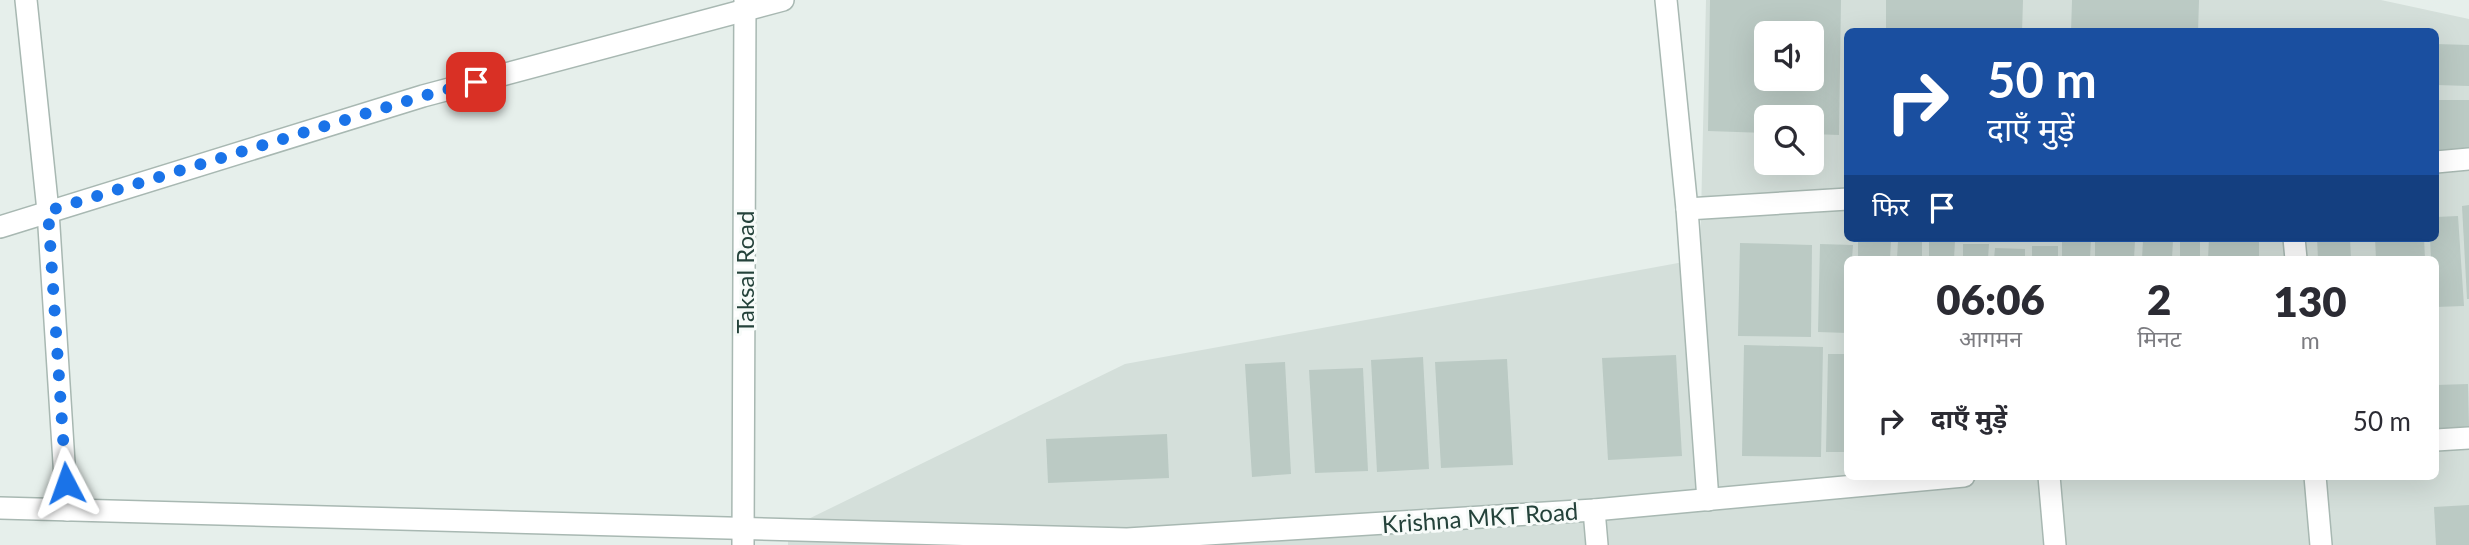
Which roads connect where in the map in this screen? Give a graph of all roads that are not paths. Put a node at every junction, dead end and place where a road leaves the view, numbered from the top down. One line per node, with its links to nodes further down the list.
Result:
1 (26, 0): 9 (street)
2 (783, 0): 4 (street)
3 (1666, 0): 8 (street)
4 (745, 6): 9 (street); 20 (street, Taksal Road)
5 (2469, 159): 6 (street)
6 (2439, 162)
7 (1844, 200): 8 (street)
8 (1687, 209): 16 (street)
9 (48, 211): 10 (street); 18 (street)
10 (0, 227)
11 (2469, 438): 12 (street)
12 (2439, 440)
13 (1921, 480): 16 (street, Krishna MKT Road)
14 (2049, 480): 23 (street)
15 (2315, 480): 24 (street)
16 (1708, 500): 19 (street, Krishna MKT Road)
17 (0, 508): 18 (street, Krishna MKT Road)
18 (67, 510): 20 (street, Krishna MKT Road)
19 (1594, 510): 21 (street, Krishna MKT Road); 22 (street)
20 (743, 537): 21 (street, Krishna MKT Road)
21 (1246, 539)
22 (1597, 545)
23 (2054, 545)
24 (2321, 545)

